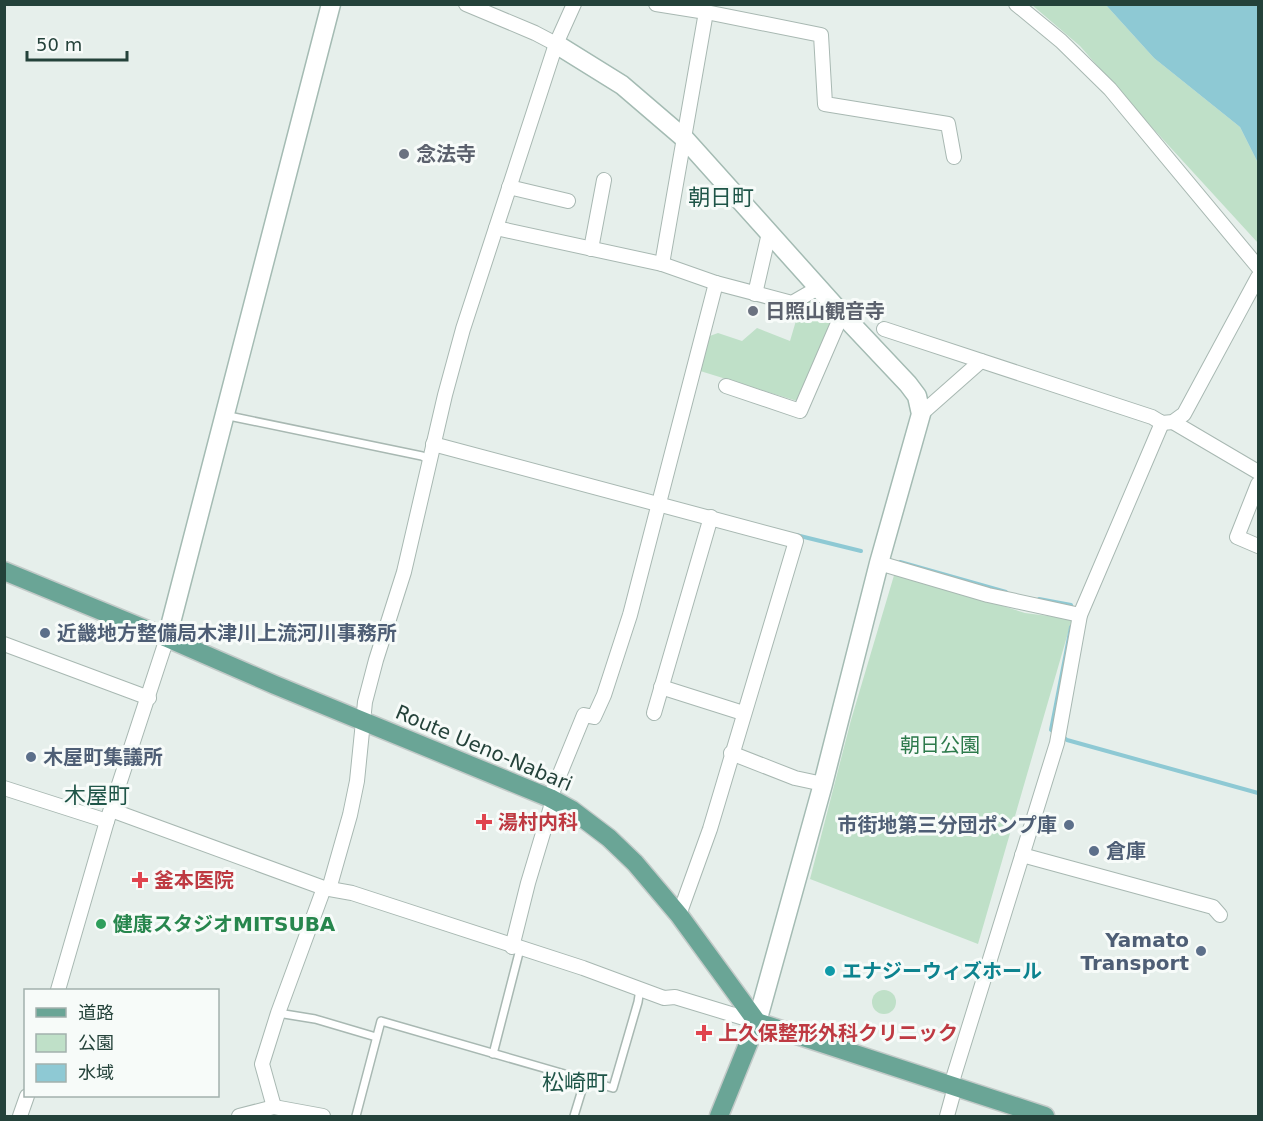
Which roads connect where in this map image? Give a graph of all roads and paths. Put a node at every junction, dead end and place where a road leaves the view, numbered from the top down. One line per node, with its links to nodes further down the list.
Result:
1 (331, 4): 27 (street)
2 (466, 4): 7 (street)
3 (574, 4): 7 (street)
4 (656, 4): 6 (street)
5 (1016, 4): 17 (street)
6 (706, 12): 8 (street); 9 (street)
7 (556, 44): 8 (street); 11 (street)
8 (685, 139): 14 (street); 16 (street)
9 (954, 158)
10 (604, 180): 15 (street)
11 (509, 187): 12 (street); 13 (street)
12 (568, 201)
13 (496, 228): 15 (street); 29 (street)
14 (769, 233): 20 (street); 21 (street)
15 (591, 249): 16 (street)
16 (662, 264): 19 (street)
17 (1258, 267)
18 (1258, 277): 28 (street)
19 (716, 283): 21 (street); 33 (street)
20 (818, 288): 21 (street); 22 (street)
21 (755, 294)
22 (842, 314): 25 (street); 26 (street)
23 (884, 329): 24 (street)
24 (981, 361): 26 (street); 28 (street)
25 (726, 386)
26 (921, 414): 36 (street)
27 (224, 415): 30 (lane); 39 (street)
28 (1167, 423): 31 (street); 38 (street)
29 (433, 444): 30 (street); 33 (street)
30 (430, 460): 45 (street)
31 (1258, 472)
32 (1258, 484): 35 (street)
33 (659, 502): 34 (street); 49 (street)
34 (711, 518): 41 (street); 44 (street)
35 (1258, 546)
36 (879, 563): 38 (street); 47 (street)
37 (4, 571): 39 (main road, Route Ueno-Nabari)
38 (1075, 614): 51 (street)
39 (167, 638): 42 (street); 45 (main road, Route Ueno-Nabari)
40 (4, 644): 42 (street)
41 (660, 687): 43 (street); 44 (street)
42 (148, 698): 50 (street)
43 (654, 713)
44 (743, 713): 46 (street)
45 (364, 722): 49 (main road, Route Ueno-Nabari); 52 (street)
46 (731, 753): 47 (street); 53 (street)
47 (823, 784): 59 (street)
48 (4, 789): 50 (street)
49 (552, 799): 53 (main road, Route Ueno-Nabari); 55 (street)
50 (109, 816): 52 (street); 56 (street)
51 (1022, 855): 54 (street); 63 (street)
52 (327, 888): 55 (street); 58 (street)
53 (679, 915): 59 (main road, Route Ueno-Nabari)
54 (1220, 915)
55 (516, 948): 57 (street); 61 (lane)
56 (58, 989)
57 (640, 989): 59 (street); 62 (lane)
58 (278, 1013): 60 (lane); 65 (street)
59 (757, 1022): 63 (main road); 71 (main road)
60 (376, 1036): 61 (lane); 69 (lane)
61 (493, 1054): 62 (lane)
62 (585, 1080): 70 (lane)
63 (953, 1086): 72 (street); 73 (main road)
64 (26, 1097): 66 (street)
65 (274, 1107): 67 (street); 68 (street)
66 (20, 1116)
67 (239, 1116)
68 (323, 1116)
69 (356, 1116)
70 (574, 1116)
71 (719, 1116)
72 (947, 1116)
73 (1045, 1116)

